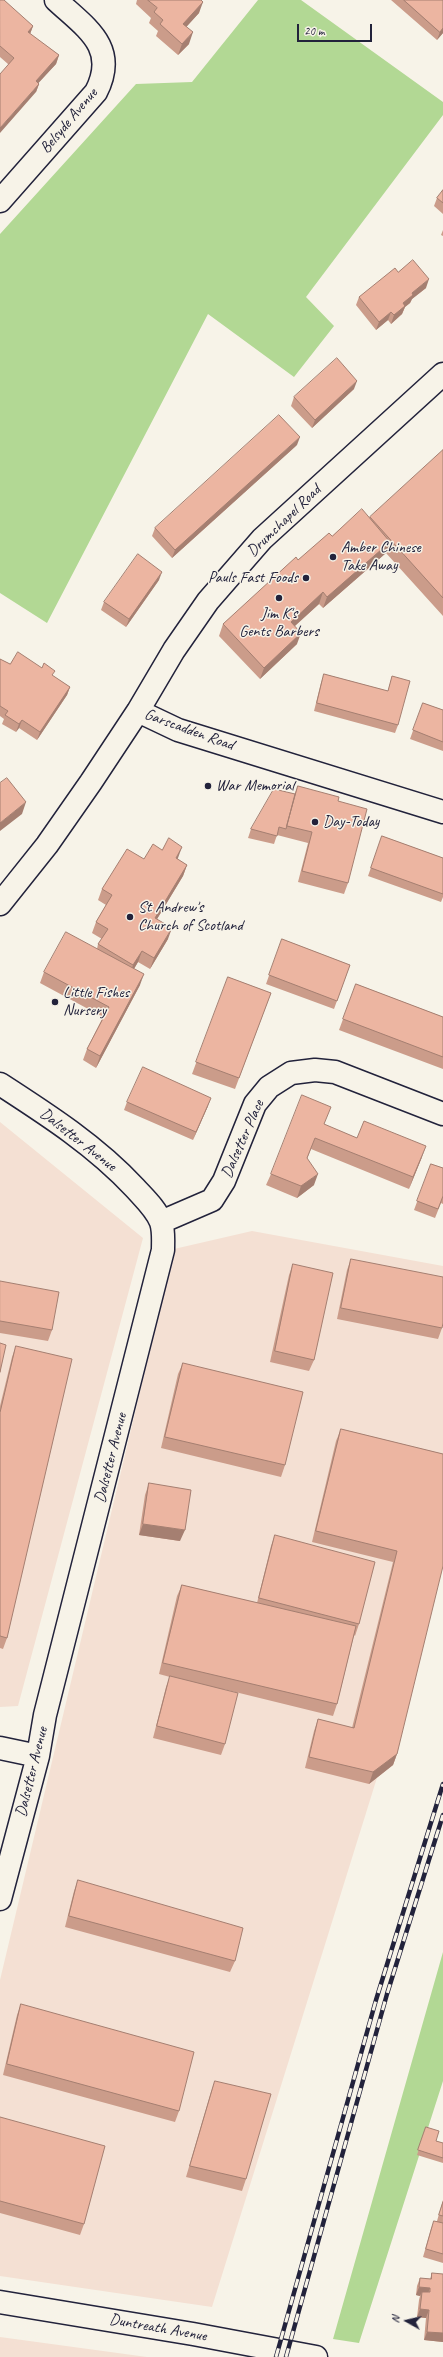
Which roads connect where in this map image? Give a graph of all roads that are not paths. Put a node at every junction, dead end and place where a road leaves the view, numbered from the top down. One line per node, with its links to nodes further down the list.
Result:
1 (56, 0): 2 (street, Belsyde Avenue)
2 (0, 200)
3 (443, 374): 4 (street, Drumchapel Road)
4 (138, 711): 5 (street, Garscadden Road); 6 (street, Garscadden Road)
5 (443, 812)
6 (0, 904)
7 (0, 1084): 9 (street, Dalsetter Avenue)
8 (443, 1114): 9 (street, Dalsetter Place)
9 (160, 1222): 11 (street, Dalsetter Avenue)
10 (0, 1748): 11 (street)
11 (38, 1756): 12 (street, Dalsetter Avenue)
12 (0, 1899)
13 (0, 2302): 14 (street, Duntreath Avenue)
14 (316, 2357)

